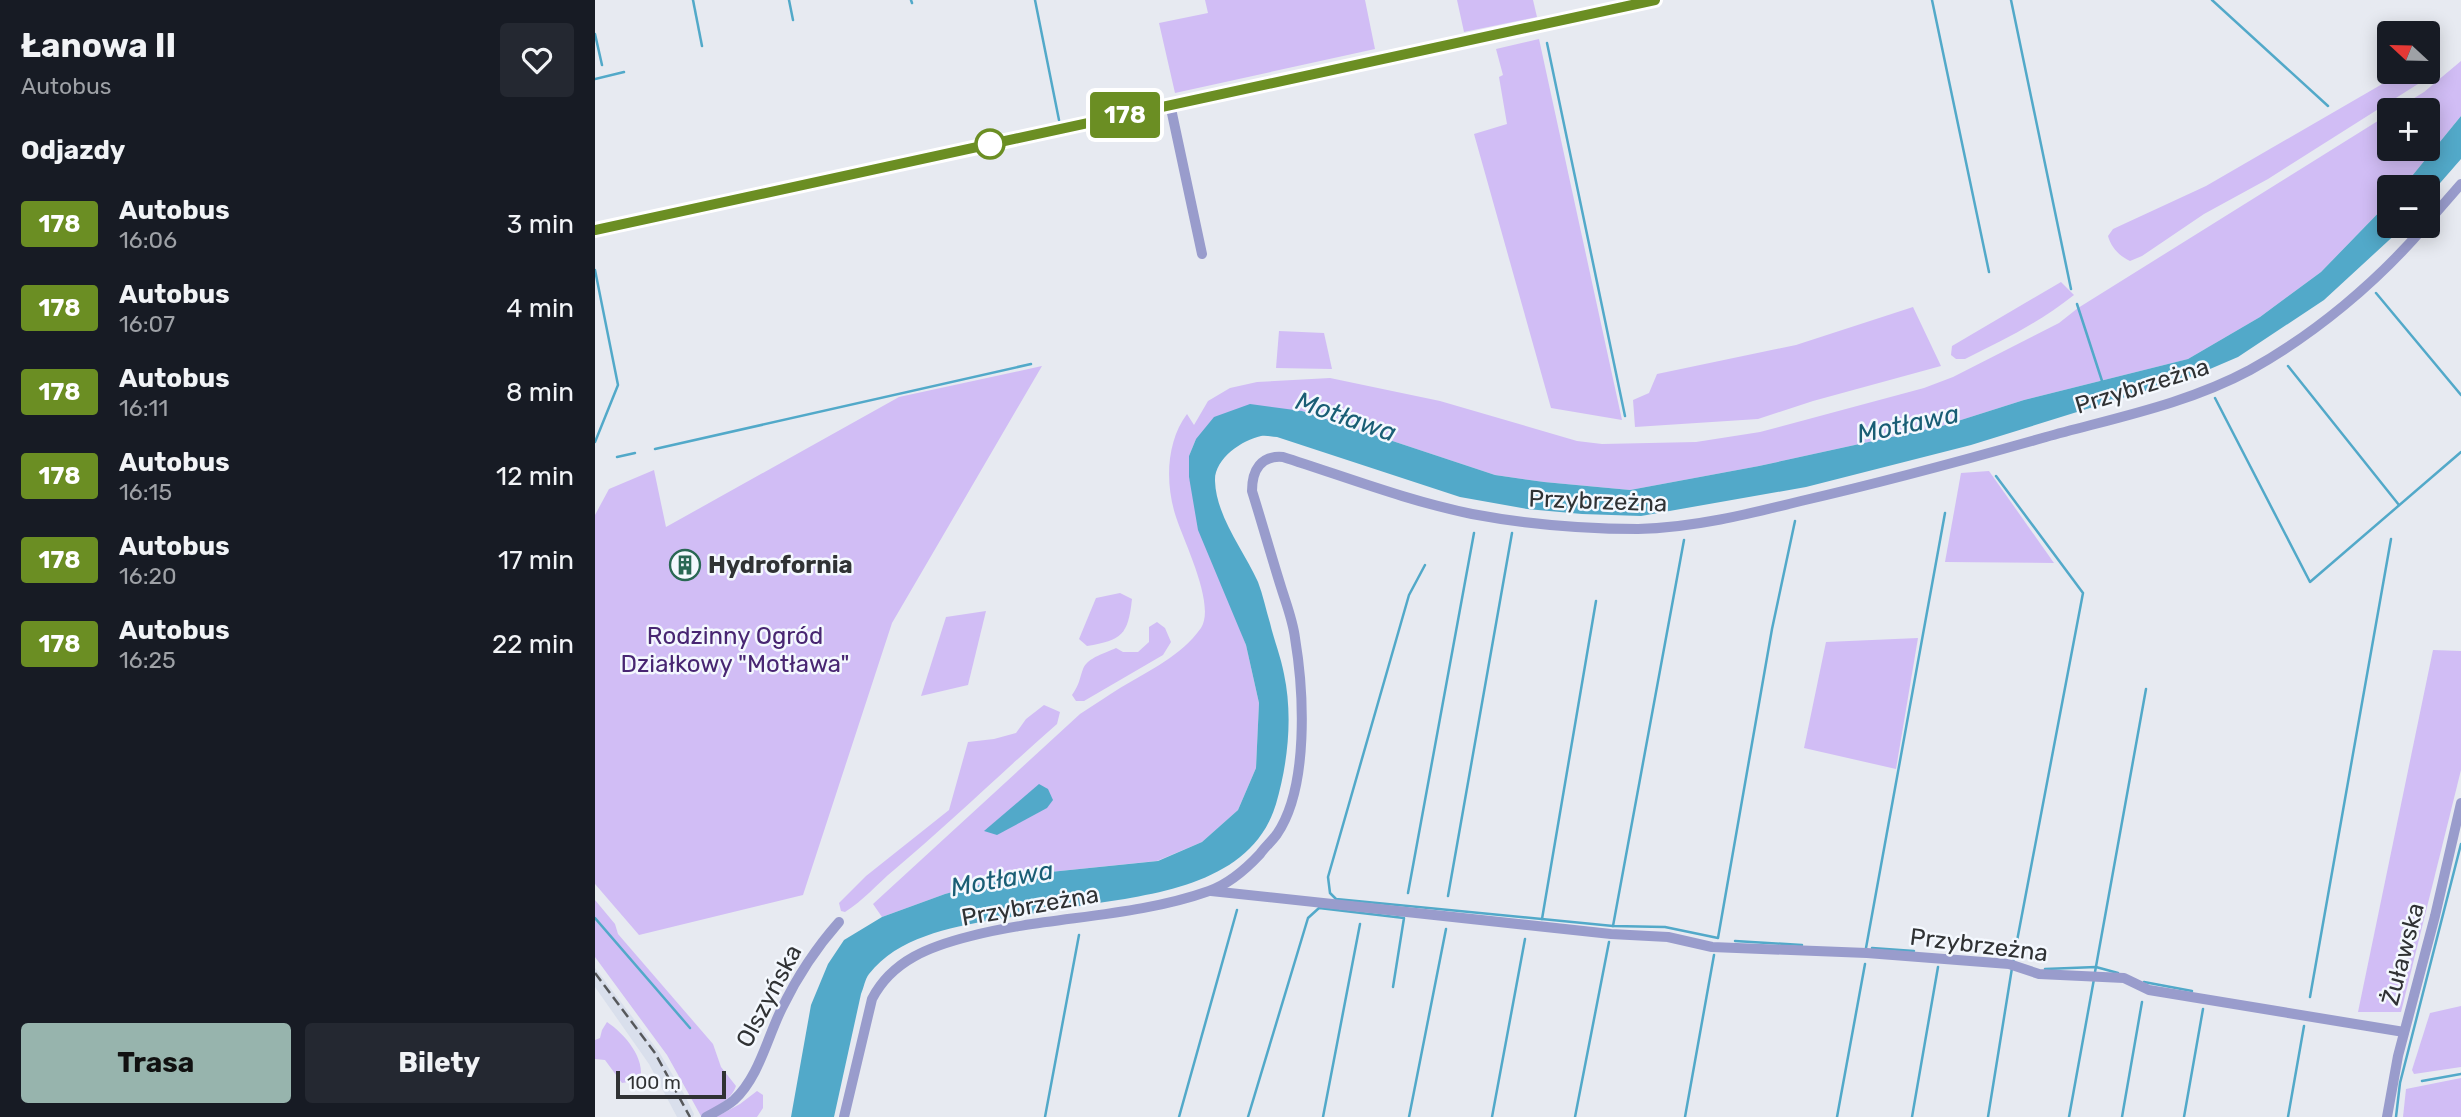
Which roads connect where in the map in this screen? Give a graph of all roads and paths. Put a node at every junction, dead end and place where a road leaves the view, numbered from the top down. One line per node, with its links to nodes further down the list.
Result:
1 (1655, 0): 2 (street)
2 (1170, 104): 5 (street); 7 (street)
3 (2461, 184): 4 (street, Przybrzeżna)
4 (2440, 209)
5 (595, 230)
6 (2414, 238): 9 (street, Przybrzeżna)
7 (1202, 254)
8 (2461, 803): 11 (street, Żuławska)
9 (1211, 891): 11 (street, Przybrzeżna); 13 (street, Przybrzeżna)
10 (839, 922): 12 (street, Olszyńska)
11 (2404, 1032): 14 (street, Żuławska)
12 (706, 1117)
13 (844, 1117)
14 (2387, 1117)

